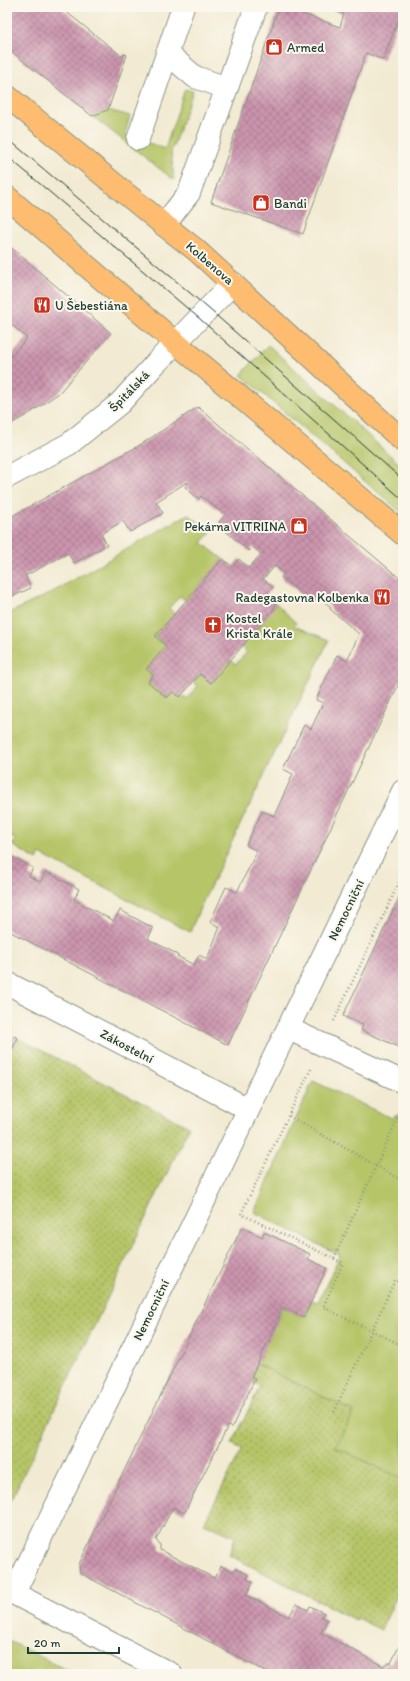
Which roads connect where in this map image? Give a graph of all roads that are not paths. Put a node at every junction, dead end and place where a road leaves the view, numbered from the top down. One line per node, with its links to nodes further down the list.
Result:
1 (183, 7): 3 (street)
2 (256, 7): 4 (street)
3 (167, 52): 4 (street); 6 (street)
4 (227, 88): 8 (street)
5 (7, 96): 8 (main road, Kolbenova)
6 (138, 139)
7 (7, 197): 10 (main road)
8 (164, 225): 9 (main road, Kolbenova)
9 (233, 283): 10 (street, Špitálská); 11 (main road, Kolbenova)
10 (176, 343): 12 (street, Špitálská); 13 (main road)
11 (403, 440)
12 (7, 477)
13 (403, 534)
14 (403, 791): 16 (street, Nemocniční)
15 (7, 983): 18 (street, Zákostelní)
16 (289, 1029): 17 (street); 18 (street, Nemocniční)
17 (403, 1082)
18 (248, 1109): 19 (street, Nemocniční)
19 (11, 1591): 20 (street)
20 (172, 1674)

